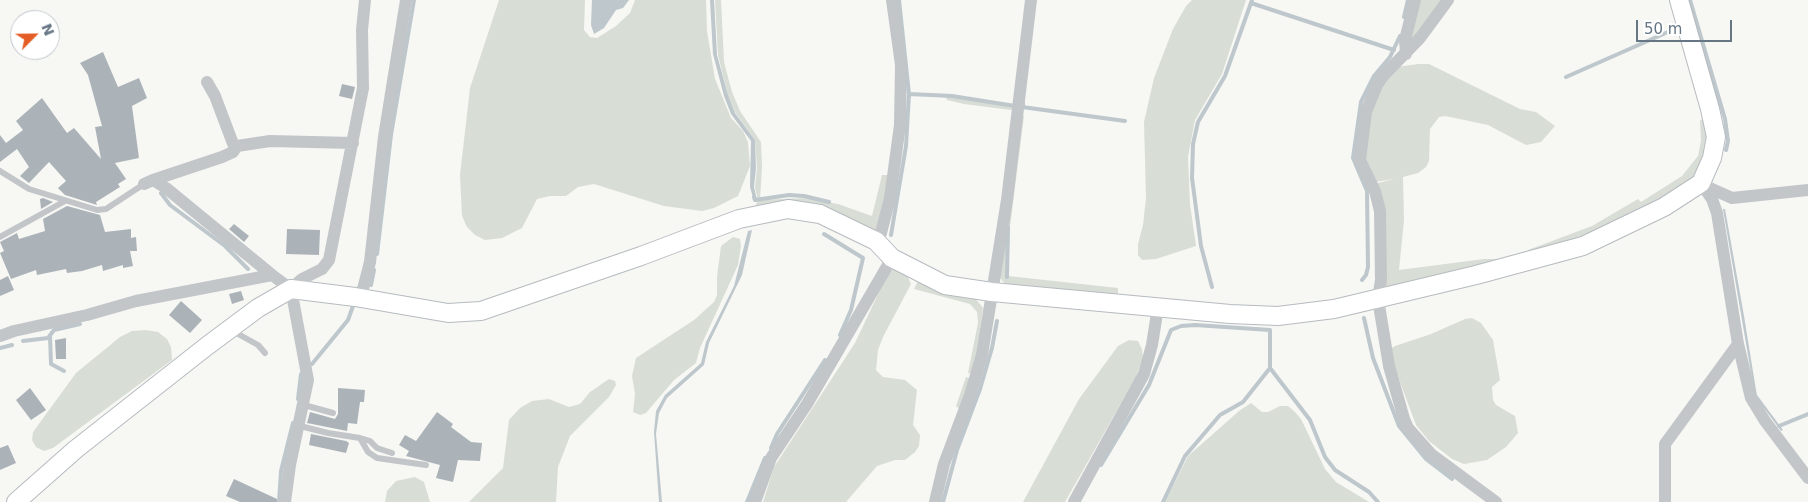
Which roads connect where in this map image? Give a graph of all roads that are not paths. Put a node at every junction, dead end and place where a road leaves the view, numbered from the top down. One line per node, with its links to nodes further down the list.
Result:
1 (365, 0): 10 (street)
2 (406, 0): 23 (street)
3 (892, 0): 18 (street)
4 (1031, 0): 22 (street)
5 (1414, 0): 8 (street)
6 (1448, 0): 8 (street)
7 (1679, 0): 14 (street)
8 (1406, 54): 24 (street)
9 (208, 82): 11 (street)
10 (353, 143): 11 (street); 21 (street)
11 (235, 150): 13 (street)
12 (0, 170): 16 (lane)
13 (149, 182): 16 (lane); 20 (street)
14 (1701, 184): 15 (street); 24 (street); 28 (street)
15 (1808, 190)
16 (65, 201): 17 (lane)
17 (0, 237)
18 (876, 241): 19 (street); 23 (street)
19 (892, 258): 22 (street); 39 (street)
20 (272, 276): 21 (street); 27 (street)
21 (291, 289): 23 (street); 26 (street); 30 (street)
22 (992, 292): 25 (street); 40 (street)
23 (355, 297)
24 (1378, 299): 25 (street); 42 (street)
25 (1158, 307): 41 (street)
26 (230, 329): 29 (lane); 37 (street)
27 (0, 336)
28 (1738, 344): 36 (street); 43 (street)
29 (266, 353)
30 (304, 405): 31 (lane); 32 (street)
31 (333, 413)
32 (300, 426): 33 (lane); 38 (street)
33 (360, 438): 34 (lane); 35 (lane)
34 (392, 453)
35 (426, 465)
36 (1808, 478)
37 (16, 502)
38 (285, 502)
39 (755, 502)
40 (935, 502)
41 (1074, 502)
42 (1496, 502)
43 (1665, 502)

